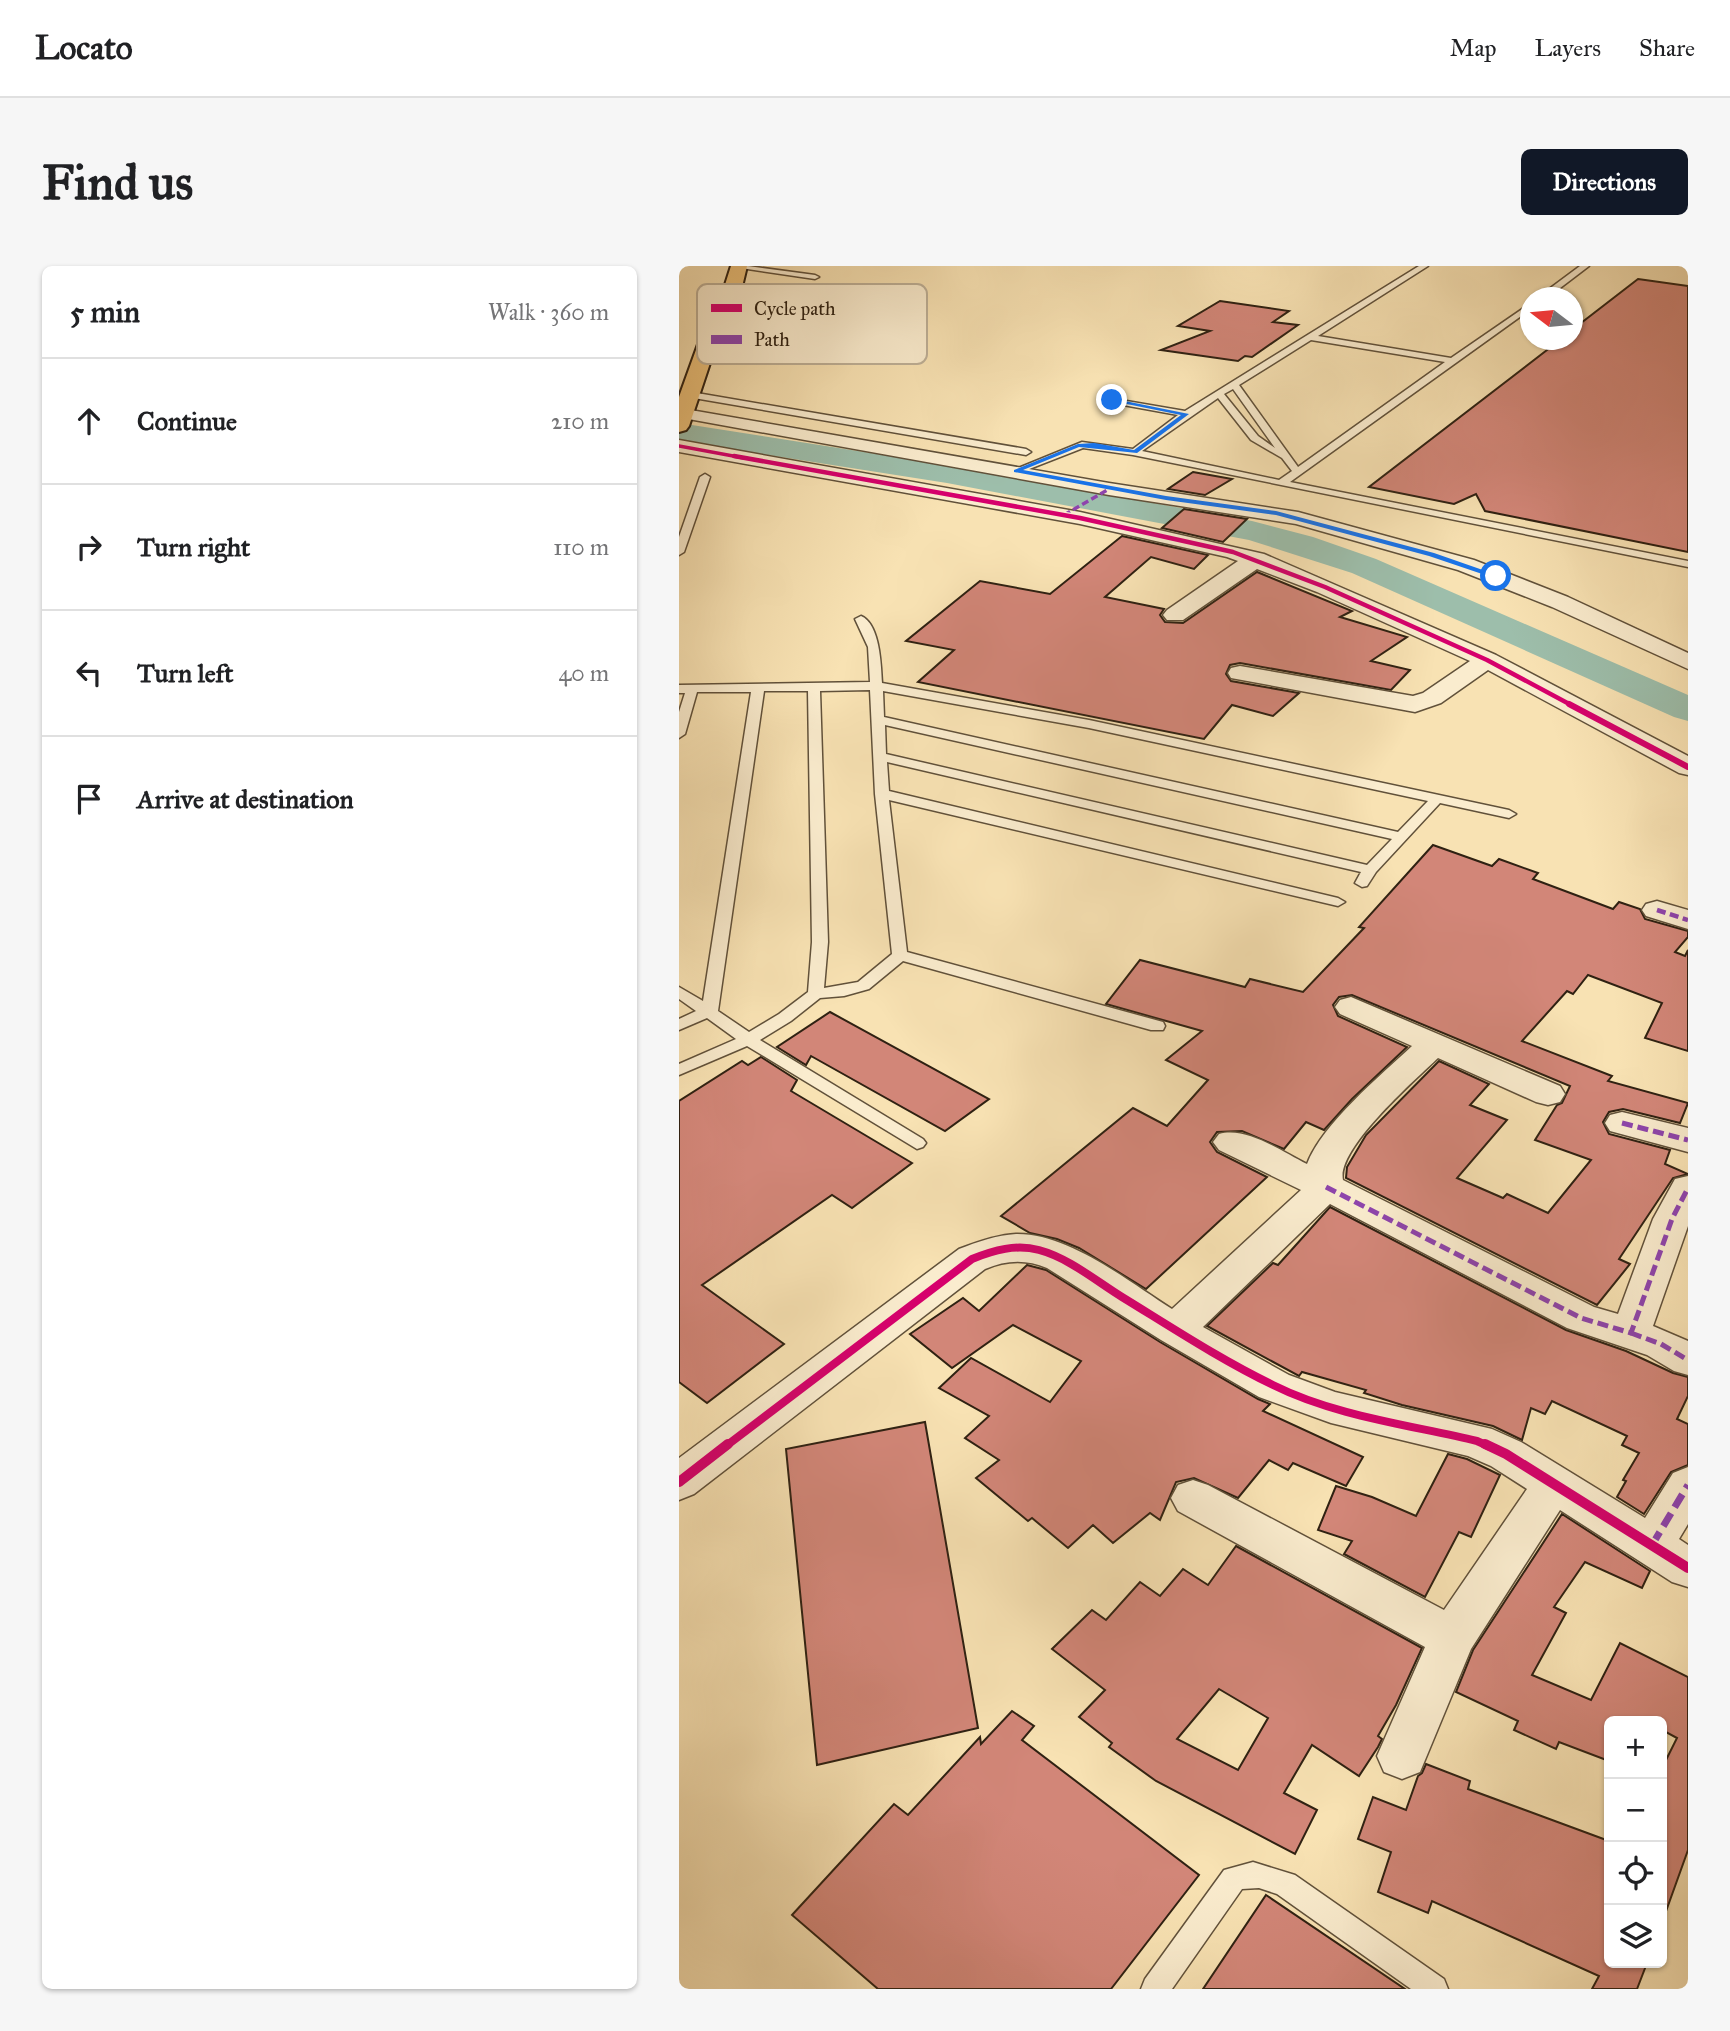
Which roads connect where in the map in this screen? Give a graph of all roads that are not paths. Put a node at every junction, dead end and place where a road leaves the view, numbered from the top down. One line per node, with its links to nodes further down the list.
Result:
1 (734, 266): 4 (lane); 5 (highway); 6 (highway)
2 (1424, 266): 10 (lane)
3 (1585, 266): 7 (lane)
4 (815, 277)
5 (724, 284)
6 (733, 284)
7 (1556, 287)
8 (1520, 313): 12 (lane)
9 (697, 332): 11 (highway)
10 (1311, 337): 12 (lane); 14 (lane)
11 (685, 353)
12 (1452, 361): 24 (lane)
13 (701, 364): 17 (highway)
14 (1234, 384): 15 (lane); 22 (lane)
15 (1219, 394): 18 (lane); 22 (lane)
16 (1112, 400): 18 (lane)
17 (684, 414): 20 (lane); 23 (street)
18 (1186, 414): 21 (lane)
19 (679, 446): 28 (street)
20 (1026, 452)
21 (1135, 452): 23 (lane); 26 (lane)
22 (1286, 456): 24 (lane)
23 (1016, 471): 33 (street)
24 (1297, 472): 26 (lane)
25 (705, 478): 27 (lane)
26 (1283, 482): 29 (lane)
27 (679, 552)
28 (1256, 559): 30 (street); 32 (street)
29 (1688, 564)
30 (1175, 615)
31 (861, 619): 35 (lane)
32 (1487, 660): 34 (street); 42 (street)
33 (1688, 662)
34 (1240, 673)
35 (876, 686): 36 (lane); 39 (lane); 44 (lane)
36 (814, 687): 38 (lane); 52 (lane)
37 (685, 689): 38 (lane); 40 (lane)
38 (758, 689): 54 (lane)
39 (877, 719): 41 (lane); 46 (lane)
40 (679, 733)
41 (880, 756): 43 (lane); 46 (lane)
42 (1688, 767)
43 (882, 794): 47 (lane); 50 (lane)
44 (1437, 799): 45 (lane); 46 (lane)
45 (1509, 814)
46 (1404, 837)
47 (1338, 902)
48 (1657, 910): 49 (street)
49 (1688, 920)
50 (900, 955): 52 (lane); 56 (lane)
51 (679, 992): 54 (lane)
52 (816, 993): 57 (lane)
53 (1351, 1007): 58 (street)
54 (710, 1011): 55 (lane); 57 (lane)
55 (679, 1025)
56 (1157, 1026)
57 (749, 1040): 59 (lane); 64 (lane)
58 (1435, 1043): 60 (street); 65 (street)
59 (679, 1070)
60 (1548, 1094)
61 (1622, 1123): 62 (street)
62 (1688, 1140)
63 (1231, 1142): 65 (street)
64 (917, 1143)
65 (1326, 1187): 67 (street); 68 (street)
66 (1688, 1188): 68 (street)
67 (1175, 1330): 70 (street); 71 (street)
68 (1631, 1333): 69 (street)
69 (1688, 1360)
70 (679, 1482)
71 (1553, 1485): 74 (street); 76 (street)
72 (1688, 1485): 74 (street)
73 (1193, 1498): 76 (street)
74 (1652, 1545): 75 (street)
75 (1688, 1569)
76 (1452, 1638): 77 (street)
77 (1402, 1756)
78 (1155, 1989): 79 (lane)
79 (1434, 1989)

